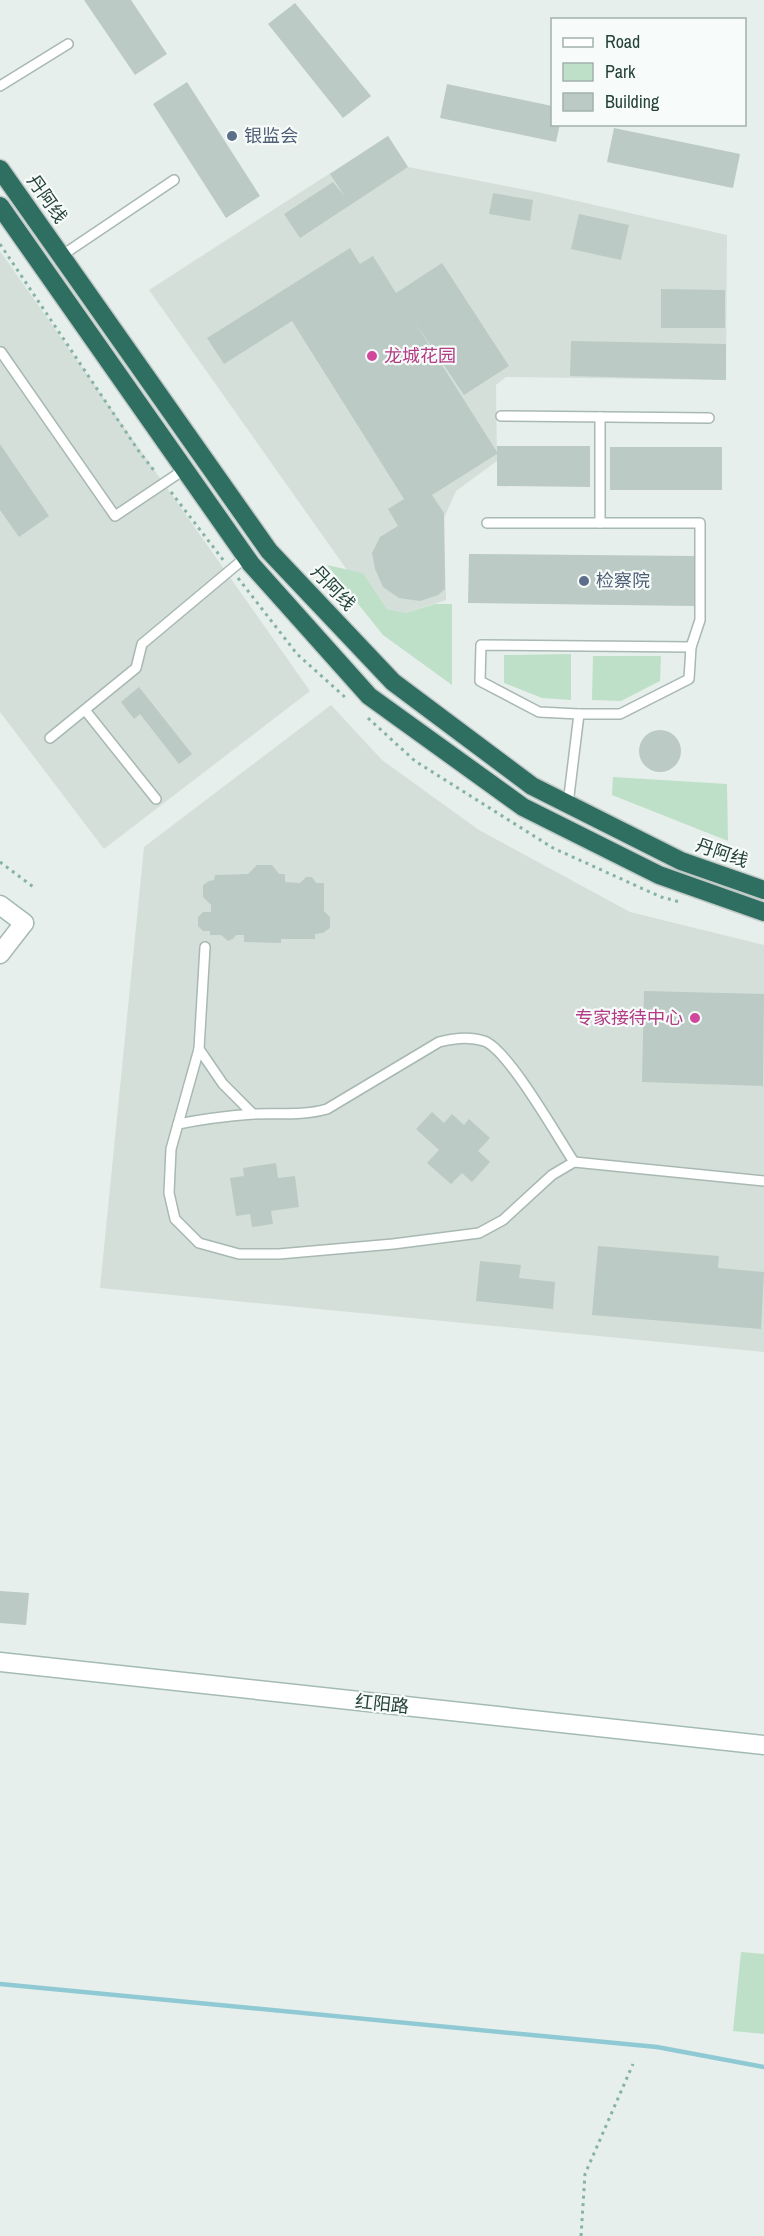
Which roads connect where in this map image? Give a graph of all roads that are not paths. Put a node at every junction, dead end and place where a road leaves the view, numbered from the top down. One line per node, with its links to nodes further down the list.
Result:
1 (68, 44): 2 (lane)
2 (0, 86)
3 (0, 169): 6 (highway, 丹阿线)
4 (174, 180): 6 (lane)
5 (0, 206): 11 (highway)
6 (61, 256): 20 (highway, 丹阿线)
7 (1, 352): 11 (lane)
8 (501, 416): 9 (lane)
9 (600, 417): 10 (lane); 13 (lane)
10 (709, 418)
11 (185, 469): 14 (highway)
12 (487, 523): 13 (lane)
13 (600, 523): 15 (lane)
14 (246, 557): 16 (lane); 23 (highway)
15 (691, 647): 17 (lane); 17 (lane)
16 (85, 710): 18 (lane); 19 (lane)
17 (579, 714): 20 (lane)
18 (50, 738)
19 (156, 798)
20 (568, 804): 21 (highway, 丹阿线)
21 (764, 890)
22 (0, 905): 25 (street)
23 (764, 912)
24 (205, 947): 26 (lane)
25 (0, 954)
26 (199, 1048): 27 (lane); 28 (lane)
27 (253, 1114): 28 (lane); 29 (lane)
28 (178, 1124): 29 (lane)
29 (574, 1162): 30 (lane)
30 (764, 1181)
31 (0, 1662): 32 (street, 红阳路)
32 (764, 1745)

